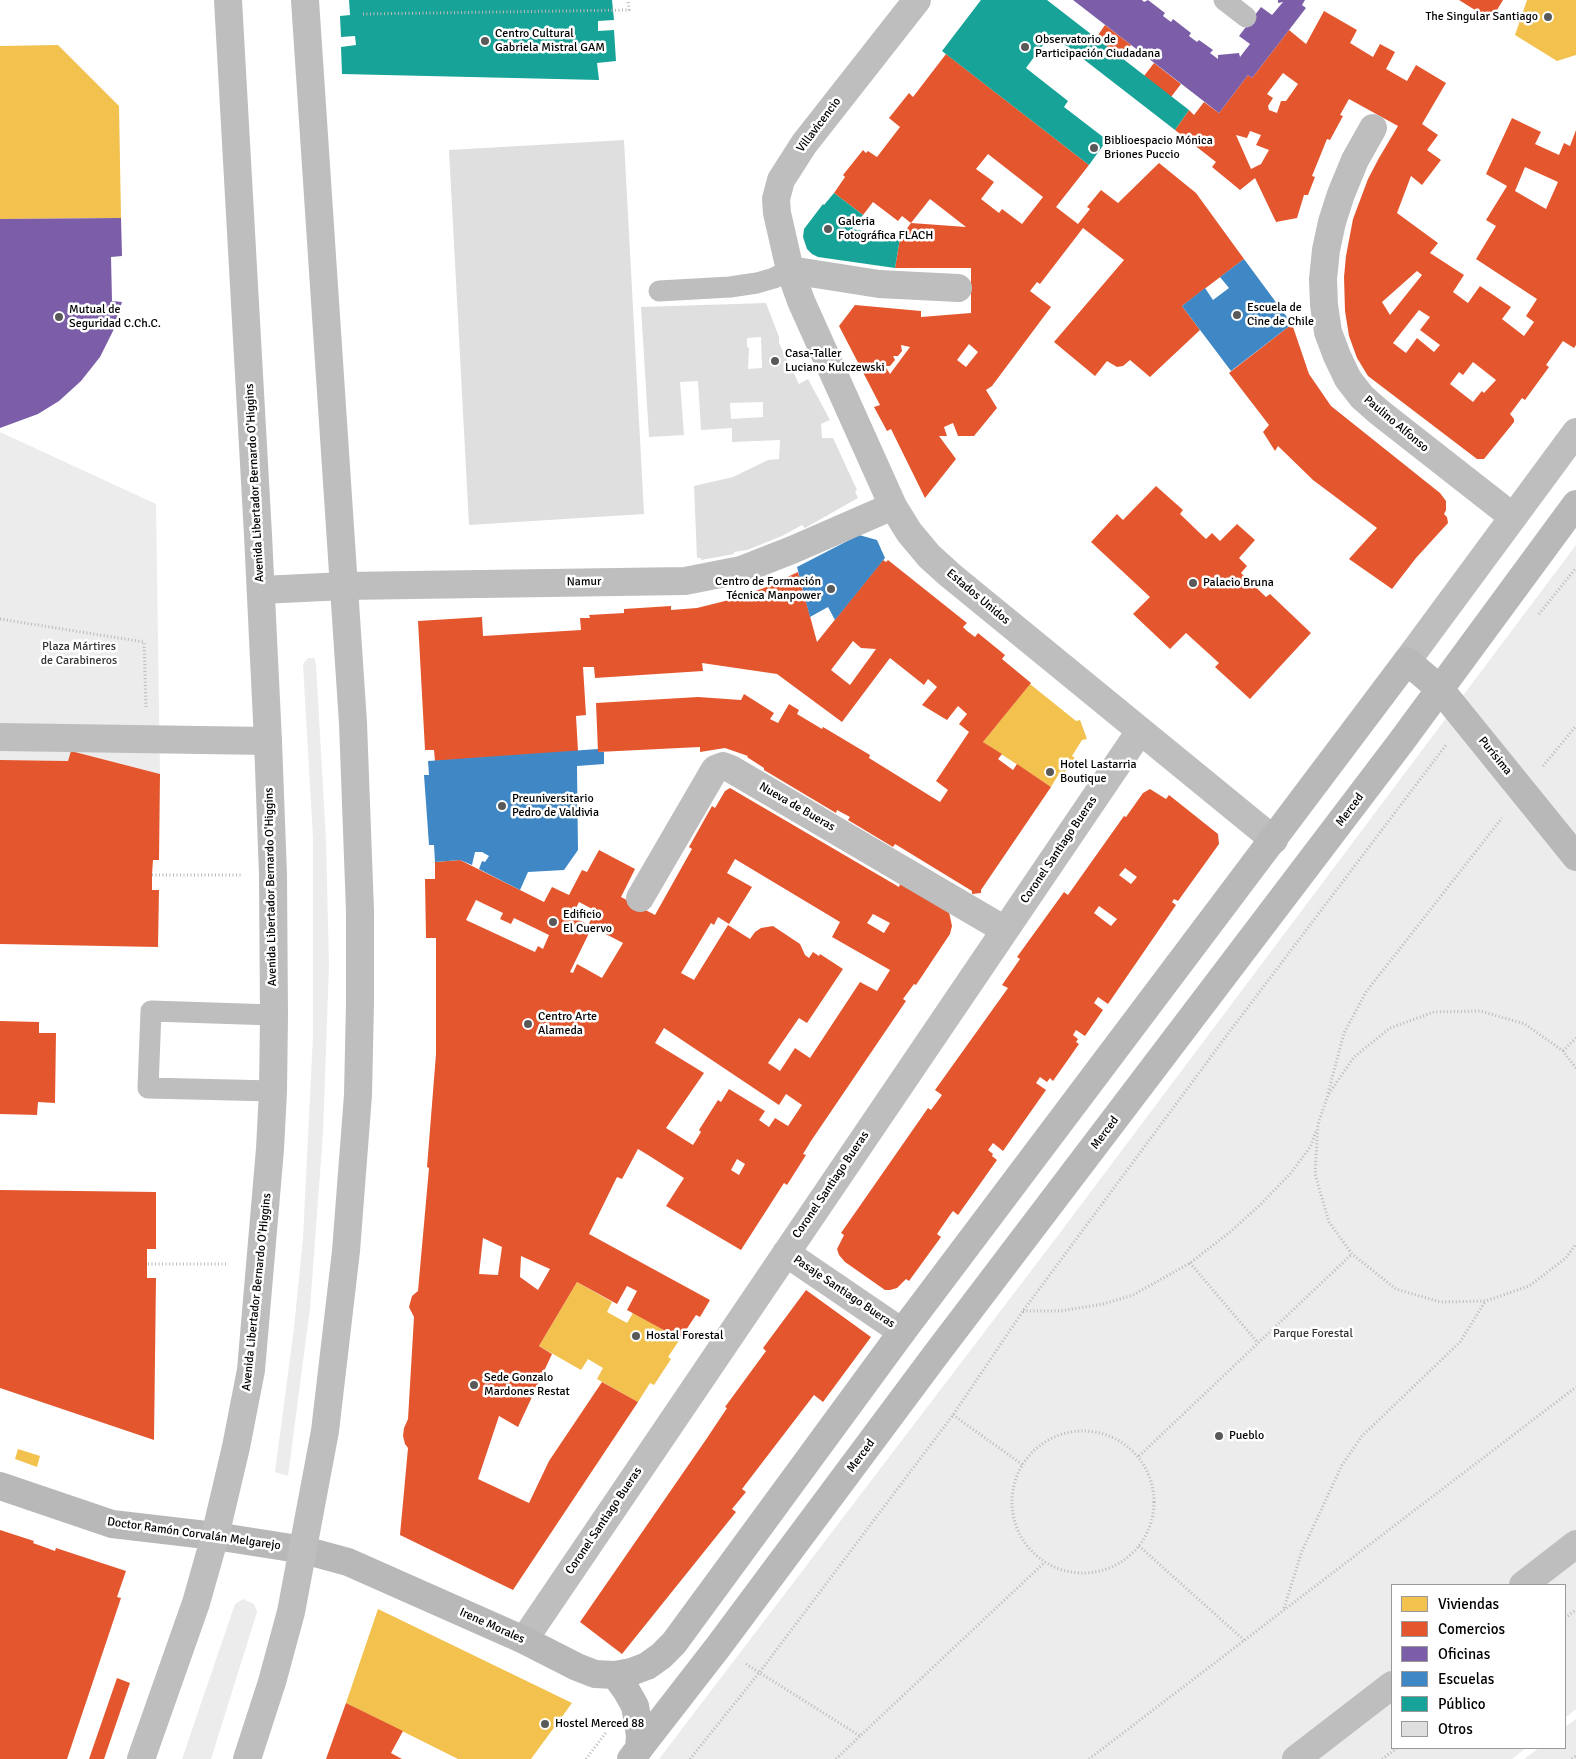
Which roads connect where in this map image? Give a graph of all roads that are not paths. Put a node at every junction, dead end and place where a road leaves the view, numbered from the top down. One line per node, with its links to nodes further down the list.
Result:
1 (228, 0): 15 (street, Avenida Libertador Bernardo O'Higgins)
2 (305, 0): 14 (street)
3 (917, 0): 7 (street, Villavicencio)
4 (1224, 0): 5 (lane)
5 (1246, 17)
6 (1373, 128): 13 (street, Paulino Alfonso)
7 (790, 270): 8 (street); 9 (lane); 12 (street, Estados Unidos)
8 (958, 288)
9 (659, 291)
10 (1576, 432): 13 (street)
11 (1576, 504): 17 (main road, Merced)
12 (893, 506): 14 (street, Namur); 18 (street, Estados Unidos)
13 (1514, 517): 16 (street)
14 (345, 586): 15 (street, Namur); 32 (street)
15 (261, 590): 20 (street, Avenida Libertador Bernardo O'Higgins)
16 (1407, 661): 17 (main road, Purísima); 21 (main road)
17 (1440, 689): 22 (main road, Purísima); 37 (main road, Merced)
18 (1140, 731): 21 (street, Estados Unidos); 24 (street, Coronel Santiago Bueras)
19 (0, 737): 20 (street)
20 (268, 741): 25 (street, Avenida Libertador Bernardo O'Higgins)
21 (1274, 840): 28 (main road)
22 (1576, 857)
23 (640, 898): 24 (street, Nueva de Bueras)
24 (1005, 930): 27 (street, Coronel Santiago Bueras)
25 (274, 1015): 26 (street, Avenida Libertador Bernardo O'Higgins); 26 (lane)
26 (273, 1091): 30 (street, Avenida Libertador Bernardo O'Higgins)
27 (786, 1253): 28 (street, Pasaje Santiago Bueras); 34 (street, Coronel Santiago Bueras)
28 (902, 1332): 35 (main road, Irene Morales)
29 (0, 1486): 30 (main road, Doctor Ramón Corvalán Melgarejo)
30 (215, 1536): 32 (main road, Doctor Ramón Corvalán Melgarejo); 38 (street, Avenida Libertador Bernardo O'Higgins)
31 (1576, 1544): 33 (street)
32 (304, 1550): 34 (main road, Irene Morales); 39 (street)
33 (1524, 1584)
34 (524, 1640): 35 (main road, Irene Morales)
35 (615, 1675): 37 (main road)
36 (1391, 1686): 40 (street)
37 (635, 1754)
38 (141, 1759)
39 (247, 1759)
40 (1296, 1759)

